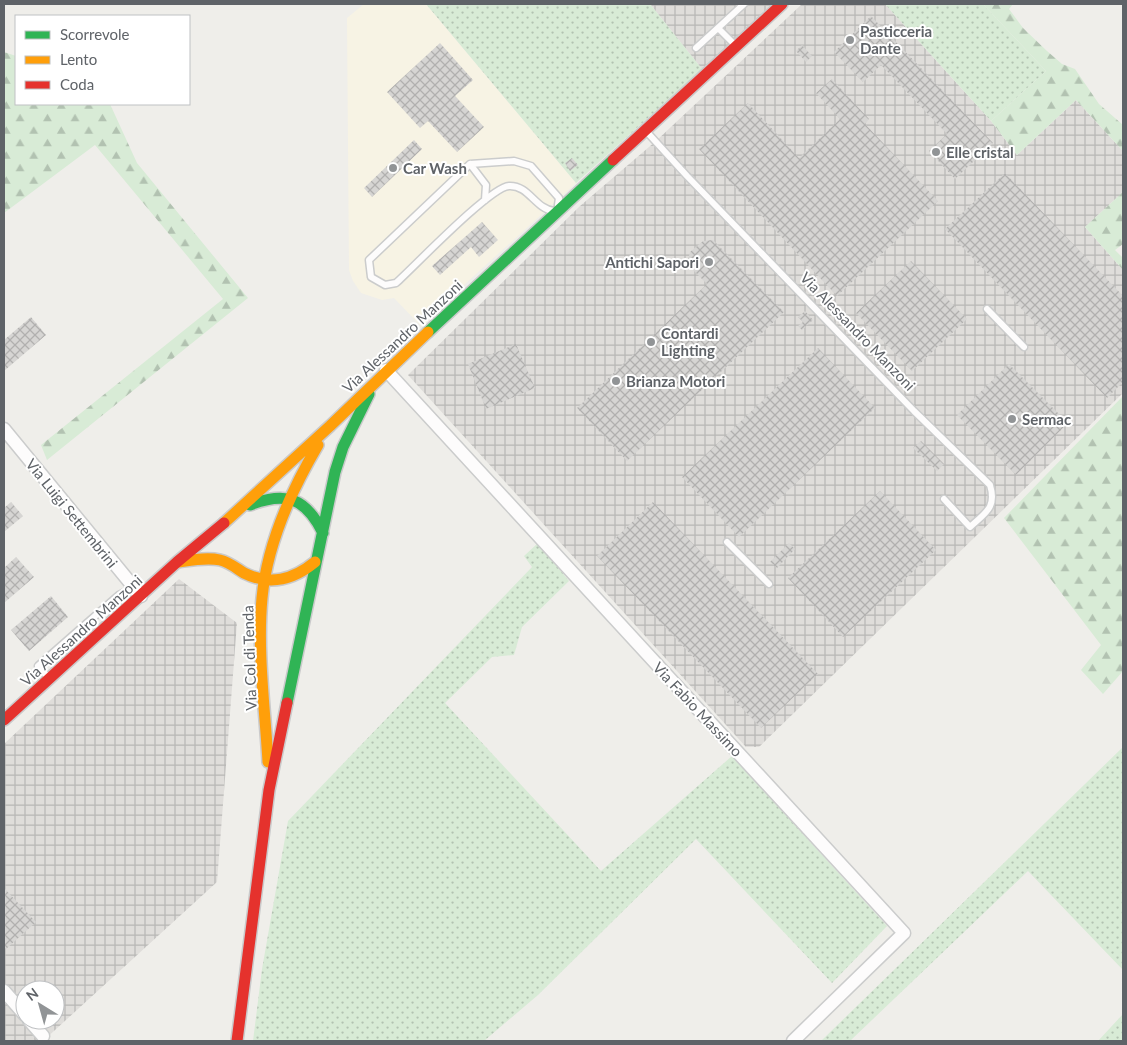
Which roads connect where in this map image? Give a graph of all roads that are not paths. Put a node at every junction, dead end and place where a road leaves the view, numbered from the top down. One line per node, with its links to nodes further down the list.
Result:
1 (744, 4): 3 (lane)
2 (782, 4): 4 (main road, Via Alessandro Manzoni)
3 (718, 28): 4 (lane); 5 (lane)
4 (737, 47): 6 (main road, Via Alessandro Manzoni)
5 (696, 48)
6 (646, 130): 9 (main road, Via Alessandro Manzoni); 17 (lane, Via Alessandro Manzoni)
7 (470, 164): 8 (lane); 8 (lane); 9 (lane)
8 (485, 200): 9 (lane)
9 (558, 211): 12 (main road, Via Alessandro Manzoni)
10 (988, 309): 11 (lane)
11 (1024, 347)
12 (386, 370): 13 (main road, Via Alessandro Manzoni); 34 (street, Via Fabio Massimo)
13 (376, 380): 14 (main road, Via Alessandro Manzoni); 19 (main road, Via Col di Tenda)
14 (330, 426): 16 (main road, Via Col di Tenda); 18 (main road, Via Alessandro Manzoni)
15 (4, 429): 25 (street, Via Luigi Settembrini)
16 (291, 498): 18 (main road); 19 (main road); 23 (main road, Via Col di Tenda)
17 (944, 499)
18 (238, 511): 21 (main road, Via Alessandro Manzoni)
19 (323, 533): 22 (main road, Via Col di Tenda)
20 (727, 542): 24 (lane)
21 (177, 562): 23 (main road); 25 (main road, Via Alessandro Manzoni)
22 (315, 562): 23 (main road); 28 (main road, Via Col di Tenda)
23 (264, 582): 28 (main road, Via Col di Tenda)
24 (769, 584)
25 (137, 591): 26 (main road, Via Alessandro Manzoni); 26 (lane)
26 (49, 678): 27 (main road, Via Alessandro Manzoni)
27 (4, 720)
28 (269, 790): 33 (main road, Via Col di Tenda)
29 (4, 991): 30 (street)
30 (15, 1004)
31 (38, 1030): 32 (street)
32 (43, 1036)
33 (237, 1041)
34 (793, 1041)

